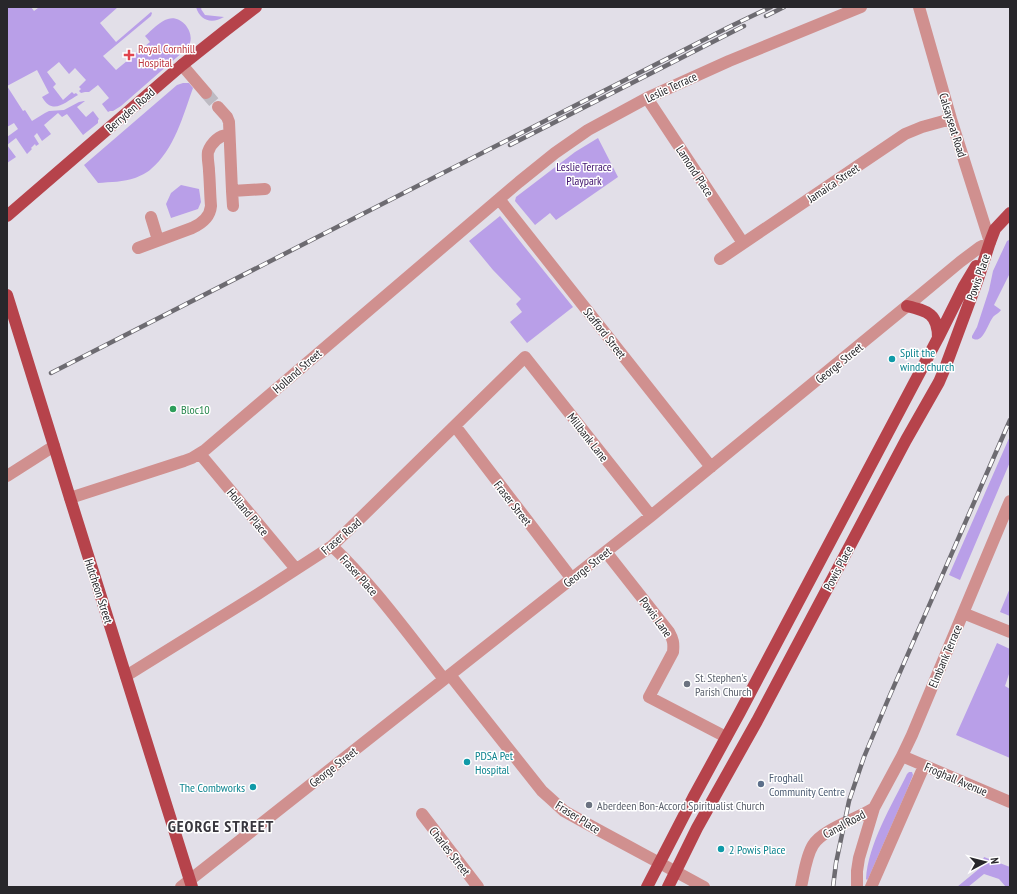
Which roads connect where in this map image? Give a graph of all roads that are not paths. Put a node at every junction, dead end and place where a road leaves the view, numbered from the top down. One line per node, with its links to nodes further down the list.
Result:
1 (256, 7): 4 (main road, Berryden Road)
2 (861, 7): 6 (street, Leslie Terrace)
3 (919, 7): 8 (street, Calsayseat Road)
4 (182, 65): 5 (street); 15 (main road, Berryden Road)
5 (206, 93)
6 (647, 98): 12 (street, Leslie Terrace); 19 (street, Lamond Place)
7 (218, 107): 9 (street)
8 (951, 119): 18 (street, Calsayseat Road); 19 (street, Jamaica Street)
9 (229, 135): 11 (street); 17 (street)
10 (265, 189): 11 (street)
11 (232, 191): 13 (street)
12 (499, 199): 28 (street, Holland Street); 29 (street, Stafford Street)
13 (233, 206)
14 (1010, 213): 18 (main road)
15 (7, 216)
16 (151, 217): 17 (street)
17 (158, 240): 20 (street)
18 (990, 242): 23 (street, George Street); 24 (main road, Powis Place); 49 (main road, Powis Place)
19 (742, 243): 21 (street, Jamaica Street)
20 (138, 248)
21 (720, 259)
22 (7, 295): 27 (main road, Hutcheon Street)
23 (907, 306): 24 (main road); 29 (street, George Street)
24 (938, 338): 42 (main road, Powis Place)
25 (525, 357): 26 (street, Fraser Road); 33 (street, Millbank Lane)
26 (455, 426): 34 (street, Fraser Road); 37 (street, Fraser Street)
27 (54, 446): 30 (street); 31 (main road, Hutcheon Street)
28 (200, 454): 31 (street, Holland Street); 36 (street, Holland Place)
29 (711, 467): 33 (street, George Street)
30 (7, 476)
31 (70, 498): 40 (main road, Hutcheon Street)
32 (1010, 501): 38 (street, Elmbank Terrace)
33 (651, 516): 35 (street, George Street)
34 (332, 546): 36 (street, Fraser Road); 41 (street, Fraser Place)
35 (606, 552): 37 (street, George Street); 42 (street, Powis Lane)
36 (296, 569): 40 (street, Fraser Road)
37 (572, 579): 41 (street, George Street)
38 (963, 613): 39 (street); 43 (street, Elmbank Terrace)
39 (1010, 632)
40 (126, 676): 50 (main road, Hutcheon Street)
41 (447, 677): 48 (street, Fraser Place); 50 (street, George Street)
42 (726, 737): 48 (main road, Powis Place)
43 (902, 756): 44 (street, Froghall Avenue); 46 (street, Elmbank Terrace)
44 (924, 766): 45 (street, Froghall Avenue); 57 (street)
45 (1010, 802)
46 (874, 808): 55 (street, Canal Road); 56 (street, Elmbank Terrace)
47 (422, 814): 51 (street, Charles Street)
48 (660, 863): 49 (street, Fraser Place); 52 (main road, Powis Place)
49 (676, 872): 53 (main road, Powis Place); 54 (street, Fraser Place)
50 (188, 885)
51 (478, 887)
52 (647, 887)
53 (668, 887)
54 (704, 887)
55 (801, 887)
56 (858, 887)
57 (871, 887)

